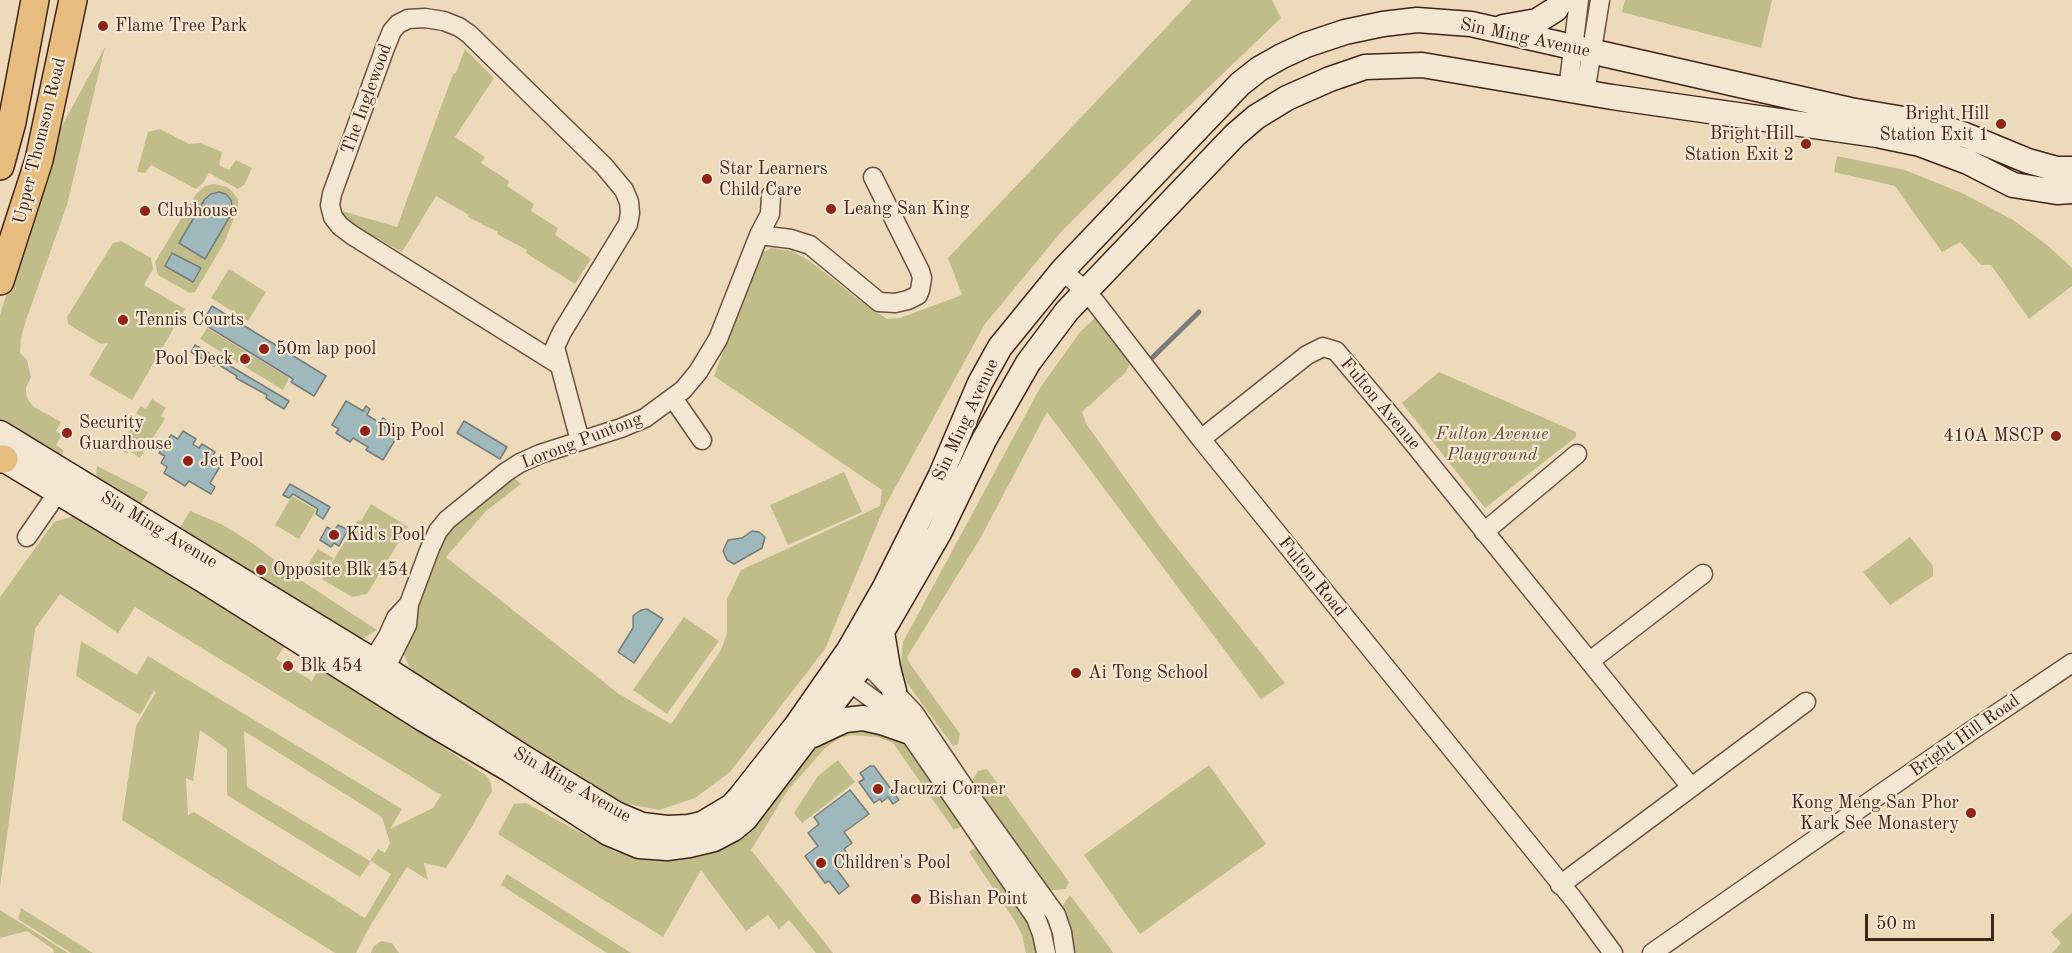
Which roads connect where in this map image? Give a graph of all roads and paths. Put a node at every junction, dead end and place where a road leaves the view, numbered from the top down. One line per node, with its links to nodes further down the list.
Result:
1 (35, 0): 9 (main road, Upper Thomson Road)
2 (73, 0): 16 (main road, Upper Thomson Road)
3 (1562, 0): 6 (main road)
4 (1579, 0): 7 (street)
5 (1600, 0): 7 (street)
6 (1498, 28): 7 (main road, Sin Ming Avenue); 15 (main road, Sin Ming Avenue)
7 (1581, 50): 8 (street); 10 (main road, Sin Ming Avenue)
8 (1576, 91): 12 (main road, Sin Ming Avenue); 17 (main road, Sin Ming Avenue)
9 (0, 166)
10 (2072, 169)
11 (873, 177): 14 (street)
12 (2072, 191)
13 (771, 195): 14 (street, Lorong Puntong)
14 (759, 235): 19 (street, Lorong Puntong)
15 (1062, 271): 17 (street, Fulton Road); 33 (main road, Sin Ming Avenue)
16 (0, 281)
17 (1085, 290): 21 (street, Fulton Road); 30 (main road, Sin Ming Avenue)
18 (558, 364): 18 (street, The Inglewood); 23 (street, The Inglewood)
19 (673, 398): 22 (street); 23 (street, Lorong Puntong)
20 (0, 433): 26 (main road, Sin Ming Avenue)
21 (1201, 439): 27 (street, Fulton Avenue); 40 (street, Fulton Road)
22 (702, 440)
23 (580, 441): 34 (street, Lorong Puntong)
24 (1577, 454): 27 (street)
25 (1, 458): 26 (main road, Sin Ming Avenue)
26 (63, 483): 28 (street); 34 (main road, Sin Ming Avenue)
27 (1484, 532): 31 (street, Fulton Avenue)
28 (27, 537)
29 (1703, 574): 31 (street)
30 (882, 632): 33 (main road, Sin Ming Avenue); 35 (main road)
31 (1590, 661): 39 (street, Fulton Avenue)
32 (2072, 663): 44 (street, Bright Hill Road)
33 (849, 668): 34 (main road, Sin Ming Avenue); 35 (street); 37 (street); 38 (main road, Sin Ming Avenue)
34 (373, 674): 38 (main road, Sin Ming Avenue)
35 (894, 691): 42 (street)
36 (1806, 702): 39 (street)
37 (907, 731): 38 (main road); 41 (street)
38 (810, 736)
39 (1691, 787): 40 (street)
40 (1560, 885): 43 (street, Fulton Road)
41 (1046, 953)
42 (1065, 953)
43 (1613, 953)
44 (1652, 953)

